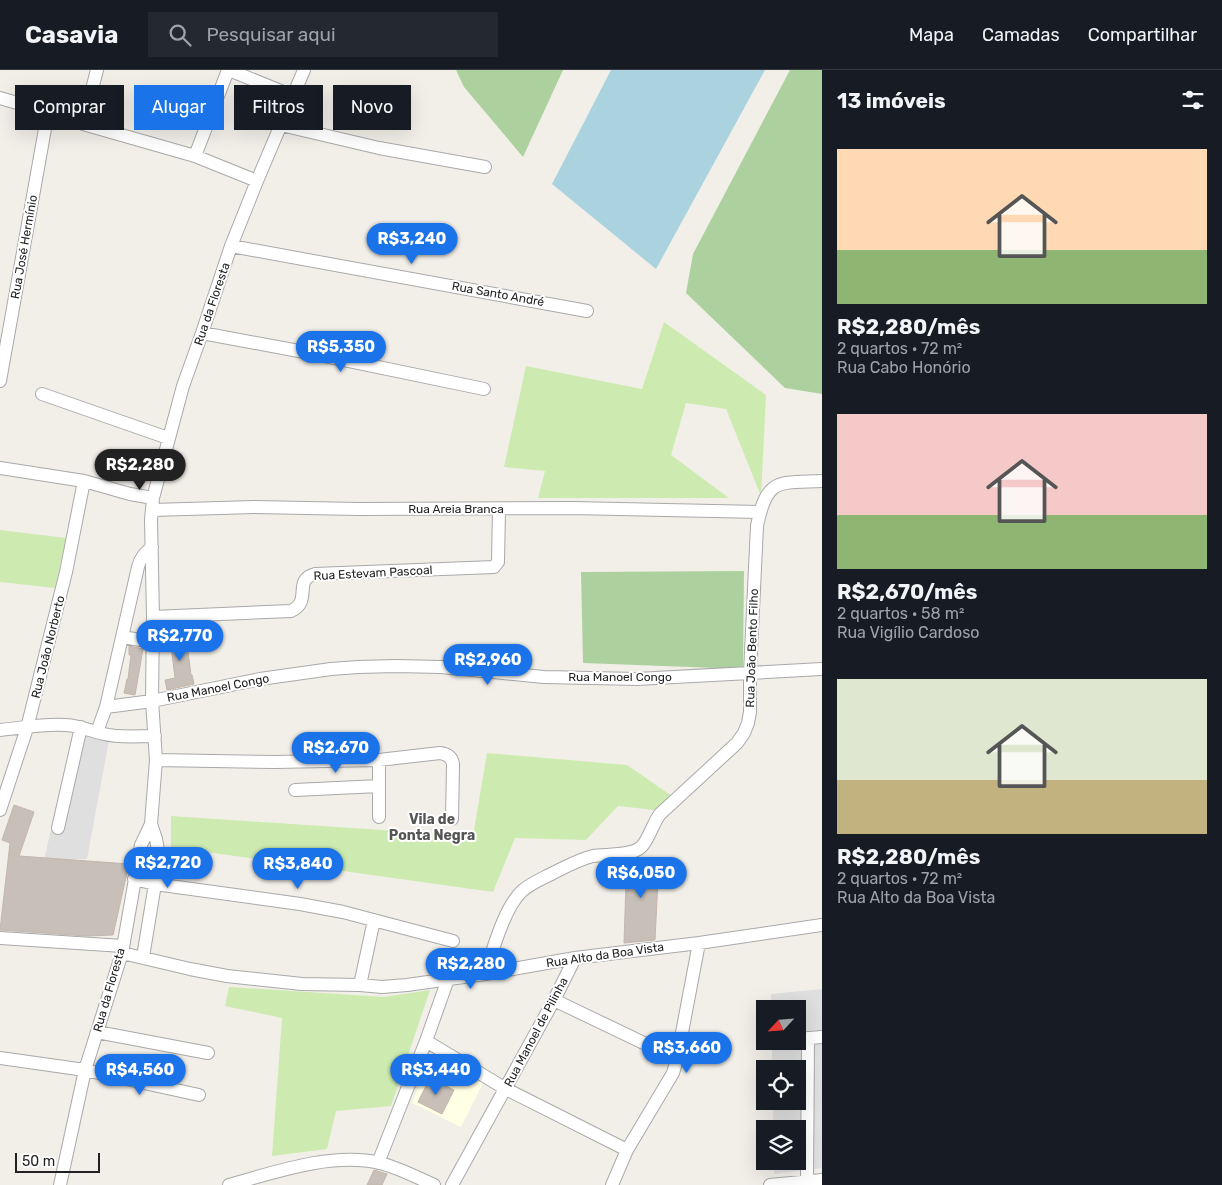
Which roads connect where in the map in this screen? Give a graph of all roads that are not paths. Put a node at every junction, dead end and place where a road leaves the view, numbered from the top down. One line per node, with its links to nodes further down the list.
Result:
1 (97, 70): 4 (street)
2 (228, 70): 5 (street); 13 (street)
3 (304, 70): 6 (street, Rua da Floresta)
4 (93, 85)
5 (266, 85)
6 (298, 85)
7 (0, 98): 8 (street)
8 (15, 102)
9 (45, 130): 19 (street, Rua José Hermínio)
10 (105, 130): 13 (street)
11 (278, 130): 15 (street, Rua da Floresta)
12 (306, 130): 14 (street)
13 (195, 156): 15 (street)
14 (485, 167)
15 (256, 181): 16 (street, Rua da Floresta)
16 (232, 246): 17 (street, Rua Santo André); 18 (street, Rua da Floresta)
17 (587, 310)
18 (202, 333): 20 (street); 22 (street, Rua da Floresta)
19 (0, 381)
20 (484, 389)
21 (42, 394): 22 (street)
22 (168, 438): 26 (street, Rua da Floresta)
23 (0, 468): 24 (street, Rua Areia Branca)
24 (84, 481): 26 (street, Rua Areia Branca); 38 (street, Rua João Norberto)
25 (822, 481): 28 (street, Rua João Bento Filho)
26 (152, 504): 27 (street, Rua Areia Branca); 29 (street, Rua da Floresta)
27 (499, 508): 28 (street, Rua Areia Branca); 30 (street, Rua Estevam Pascoal)
28 (760, 512): 34 (street, Rua João Bento Filho)
29 (152, 547): 30 (street, Rua da Floresta); 31 (street)
30 (153, 617): 32 (street, Rua da Floresta)
31 (122, 637): 32 (street); 36 (street)
32 (153, 642): 35 (street, Rua da Floresta)
33 (822, 669): 34 (street, Rua Manoel Congo)
34 (750, 673): 35 (street, Rua Manoel Congo); 61 (street, Rua João Bento Filho)
35 (152, 701): 36 (street, Rua Manoel Congo); 41 (street, Rua da Floresta)
36 (106, 707): 40 (street)
37 (81, 727): 38 (street); 40 (street); 50 (street)
38 (27, 728): 39 (street); 46 (street, Rua João Norberto)
39 (0, 730)
40 (97, 732): 41 (street)
41 (155, 736): 42 (street, Rua da Floresta)
42 (156, 760): 43 (street); 49 (street, Rua da Floresta)
43 (379, 760): 44 (street); 48 (street)
44 (379, 786): 45 (street); 47 (street)
45 (295, 790)
46 (0, 810)
47 (379, 817)
48 (452, 819)
49 (150, 824): 51 (street, Rua da Floresta); 52 (street, Rua da Floresta)
50 (58, 828)
51 (134, 879): 52 (street); 58 (street, Rua da Floresta)
52 (155, 884): 53 (street); 59 (street, Rua da Floresta)
53 (374, 920): 56 (street); 63 (street)
54 (822, 925): 57 (street, Rua Alto da Boa Vista)
55 (0, 938): 58 (street, Rua Alto da Boa Vista)
56 (453, 941)
57 (699, 943): 60 (street, Rua Alto da Boa Vista); 72 (street)
58 (122, 949): 59 (street, Rua Alto da Boa Vista); 65 (street, Rua da Floresta)
59 (143, 957): 63 (street, Rua Alto da Boa Vista)
60 (575, 958): 61 (street, Rua Alto da Boa Vista); 64 (street, Rua Manoel de Pilinha)
61 (485, 974): 62 (street, Rua Alto da Boa Vista)
62 (448, 979): 63 (street, Rua Alto da Boa Vista); 68 (street)
63 (360, 985)
64 (554, 1000): 72 (street); 74 (street, Rua Manoel de Pilinha)
65 (97, 1032): 70 (street); 73 (street, Rua da Floresta)
66 (822, 1037): 67 (street)
67 (806, 1039)
68 (426, 1041): 74 (street); 77 (street)
69 (803, 1050): 80 (street)
70 (208, 1053)
71 (0, 1058): 73 (street)
72 (677, 1060): 76 (street)
73 (85, 1070): 75 (street); 81 (street, Rua da Floresta)
74 (506, 1089): 76 (street); 84 (street, Rua Manoel de Pilinha)
75 (199, 1095)
76 (627, 1150): 85 (street)
77 (378, 1163): 79 (street); 83 (street)
78 (822, 1180): 80 (street)
79 (258, 1181): 82 (street)
80 (807, 1181): 86 (street)
81 (60, 1185)
82 (229, 1185)
83 (434, 1185)
84 (452, 1185)
85 (612, 1185)
86 (770, 1185)

